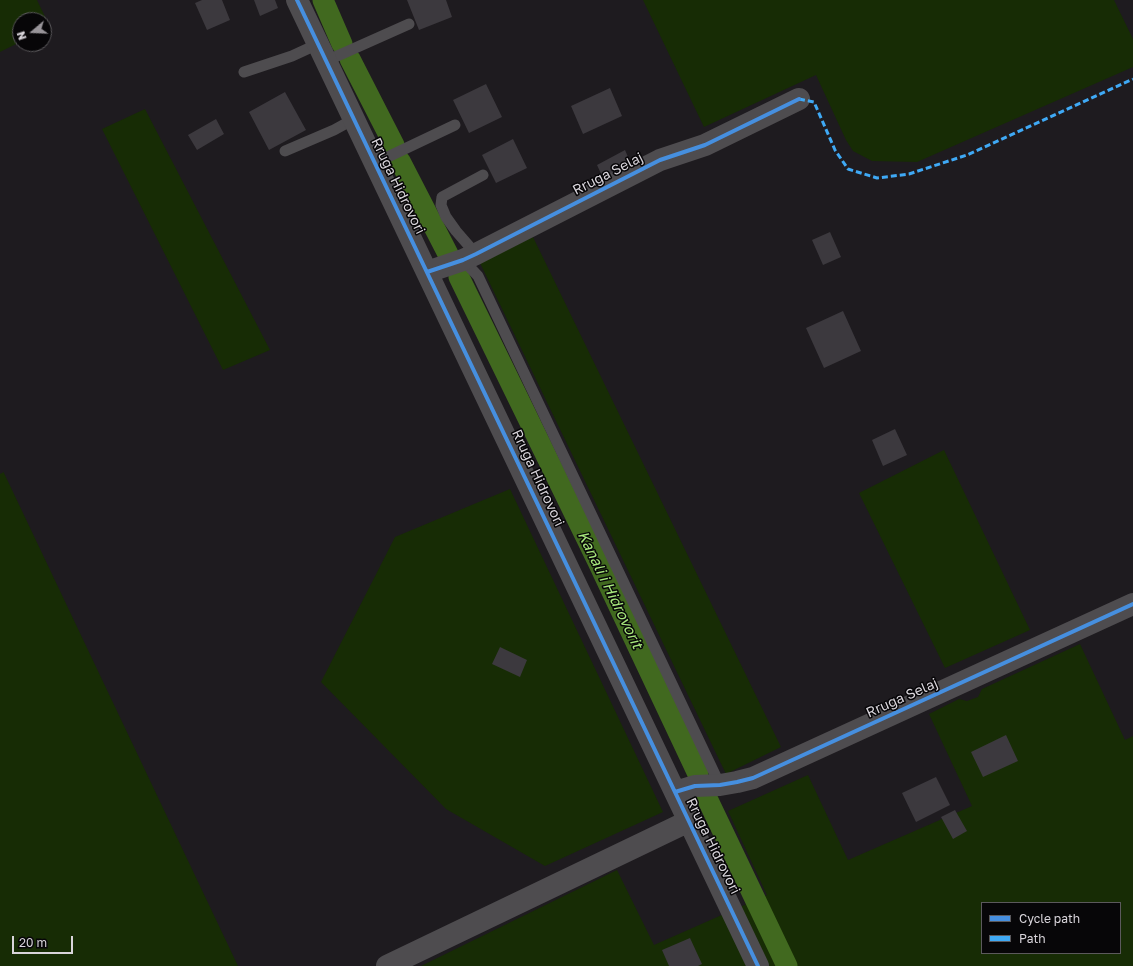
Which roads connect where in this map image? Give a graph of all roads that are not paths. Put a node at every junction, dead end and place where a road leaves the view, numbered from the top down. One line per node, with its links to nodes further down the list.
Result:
1 (297, 0): 3 (street, Rruga Hidrovori)
2 (409, 24): 3 (lane)
3 (322, 52): 4 (lane); 6 (street, Rruga Hidrovori)
4 (244, 72)
5 (799, 99): 11 (street, Rruga Selaj)
6 (354, 119): 8 (lane); 9 (street, Rruga Hidrovori)
7 (455, 125): 9 (lane)
8 (285, 151)
9 (375, 163): 12 (street, Rruga Hidrovori)
10 (483, 176): 11 (lane)
11 (469, 257): 12 (street, Rruga Selaj); 14 (lane)
12 (427, 272): 15 (street, Rruga Hidrovori)
13 (1133, 604): 14 (street, Rruga Selaj)
14 (720, 785): 15 (street, Rruga Selaj)
15 (675, 792): 16 (street, Rruga Hidrovori)
16 (689, 822): 17 (street); 18 (street, Rruga Hidrovori)
17 (386, 966)
18 (758, 966)

